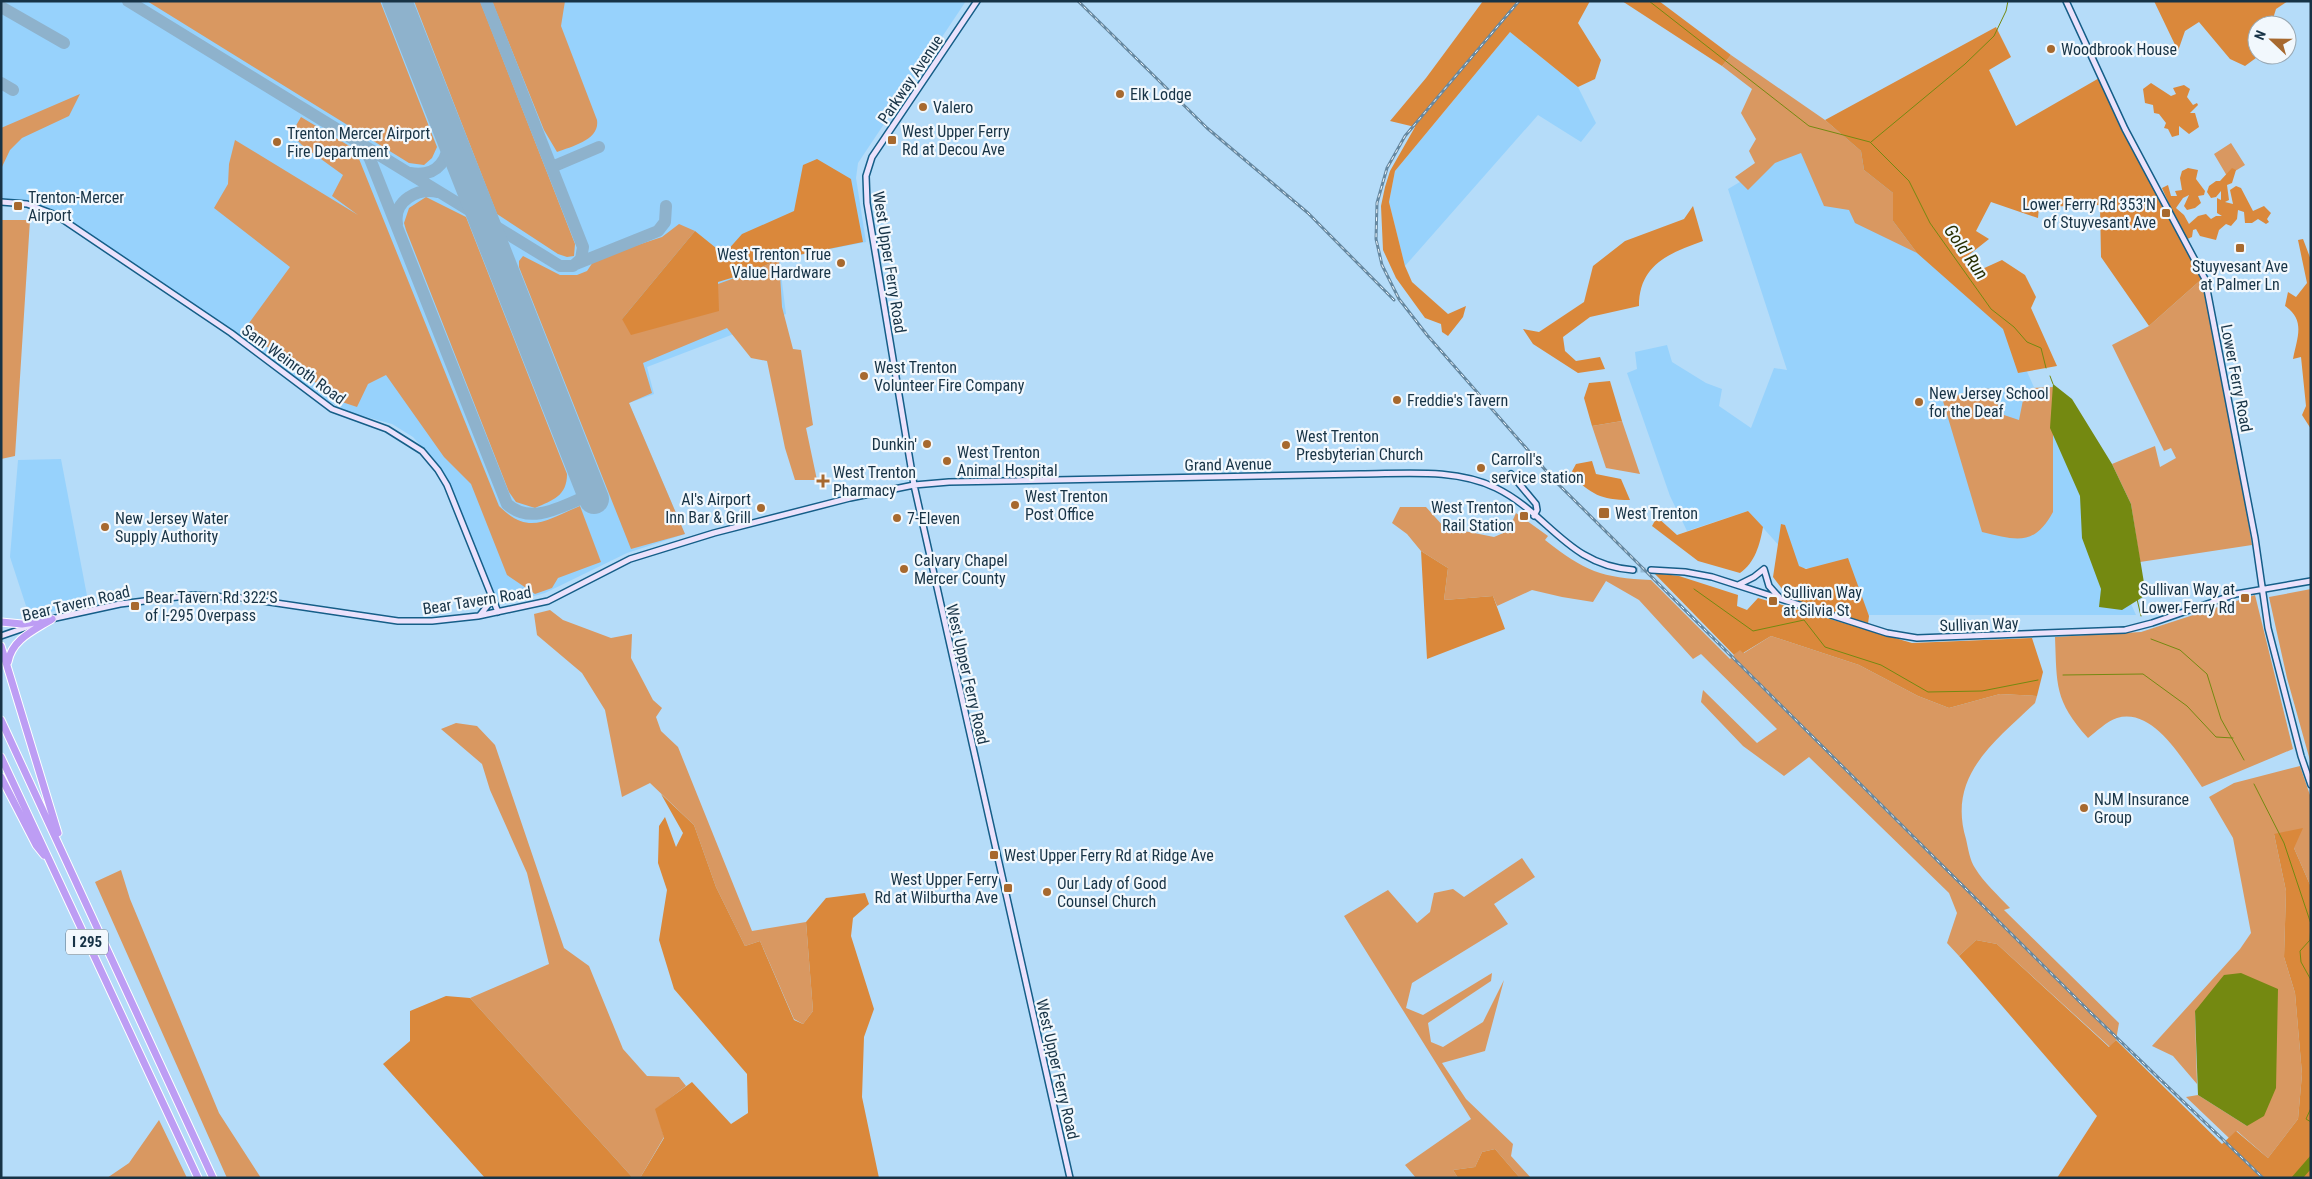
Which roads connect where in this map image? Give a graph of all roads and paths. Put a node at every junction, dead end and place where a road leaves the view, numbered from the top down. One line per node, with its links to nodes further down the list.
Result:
1 (977, 1): 3 (main road, Parkway Avenue)
2 (2066, 1): 12 (main road, Lower Ferry Road)
3 (866, 171): 6 (main road, West Upper Ferry Road)
4 (1, 202): 13 (main road, Sam Weinroth Road)
5 (1511, 474): 7 (main road)
6 (914, 485): 7 (main road, Grand Avenue); 15 (main road, Bear Tavern Road); 30 (main road, West Upper Ferry Road)
7 (1534, 516): 8 (main road, Grand Avenue)
8 (1633, 570)
9 (1651, 570): 11 (main road, Sullivan Way)
10 (2311, 581): 12 (main road, Sullivan Way)
11 (1737, 585): 14 (main road, Sullivan Way); 14 (main road)
12 (2261, 588): 14 (main road, Sullivan Way); 25 (main road, Lower Ferry Road)
13 (490, 592): 15 (main road, Sam Weinroth Road); 16 (main road)
14 (1781, 599)
15 (498, 612): 16 (main road, Bear Tavern Road)
16 (479, 616): 17 (main road, Bear Tavern Road)
17 (52, 619): 18 (highway); 19 (main road, Bear Tavern Road); 21 (highway)
18 (1, 622)
19 (1, 636)
20 (1, 646): 21 (highway)
21 (8, 668): 26 (highway)
22 (1, 720): 26 (highway, I 295)
23 (1, 757): 27 (highway, I 295)
24 (1, 777): 27 (highway)
25 (2311, 786)
26 (66, 859): 29 (highway, I 295)
27 (52, 867): 28 (highway, I 295)
28 (198, 1178)
29 (213, 1178)
30 (1070, 1178)

